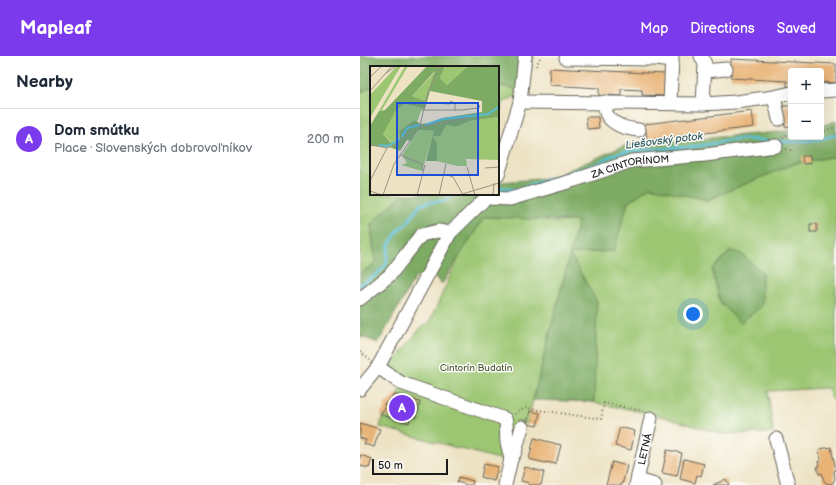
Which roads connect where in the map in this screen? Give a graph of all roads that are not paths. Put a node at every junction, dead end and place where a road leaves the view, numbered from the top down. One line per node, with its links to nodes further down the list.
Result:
1 (525, 56): 11 (street)
2 (701, 56): 6 (street)
3 (566, 58): 4 (street)
4 (672, 59): 13 (street)
5 (726, 69): 6 (street)
6 (705, 71): 14 (street)
7 (836, 90): 8 (street)
8 (824, 91)
9 (788, 94): 10 (street)
10 (774, 97): 14 (street); 15 (street)
11 (520, 102): 12 (street); 18 (street)
12 (604, 102): 13 (street); 16 (street)
13 (670, 103): 14 (street)
14 (704, 104)
15 (779, 119)
16 (639, 130)
17 (776, 146): 19 (street, ZA CINTORÍNOM)
18 (499, 173)
19 (488, 196): 20 (street)
20 (450, 233): 21 (street); 22 (street)
21 (360, 299)
22 (378, 367): 23 (street); 27 (street)
23 (360, 389)
24 (651, 418): 28 (street, LETNÁ)
25 (522, 427): 27 (street)
26 (776, 439): 31 (street)
27 (511, 459): 29 (street)
28 (637, 483): 30 (street, LETNÁ)
29 (505, 485)
30 (655, 485)
31 (788, 485)

